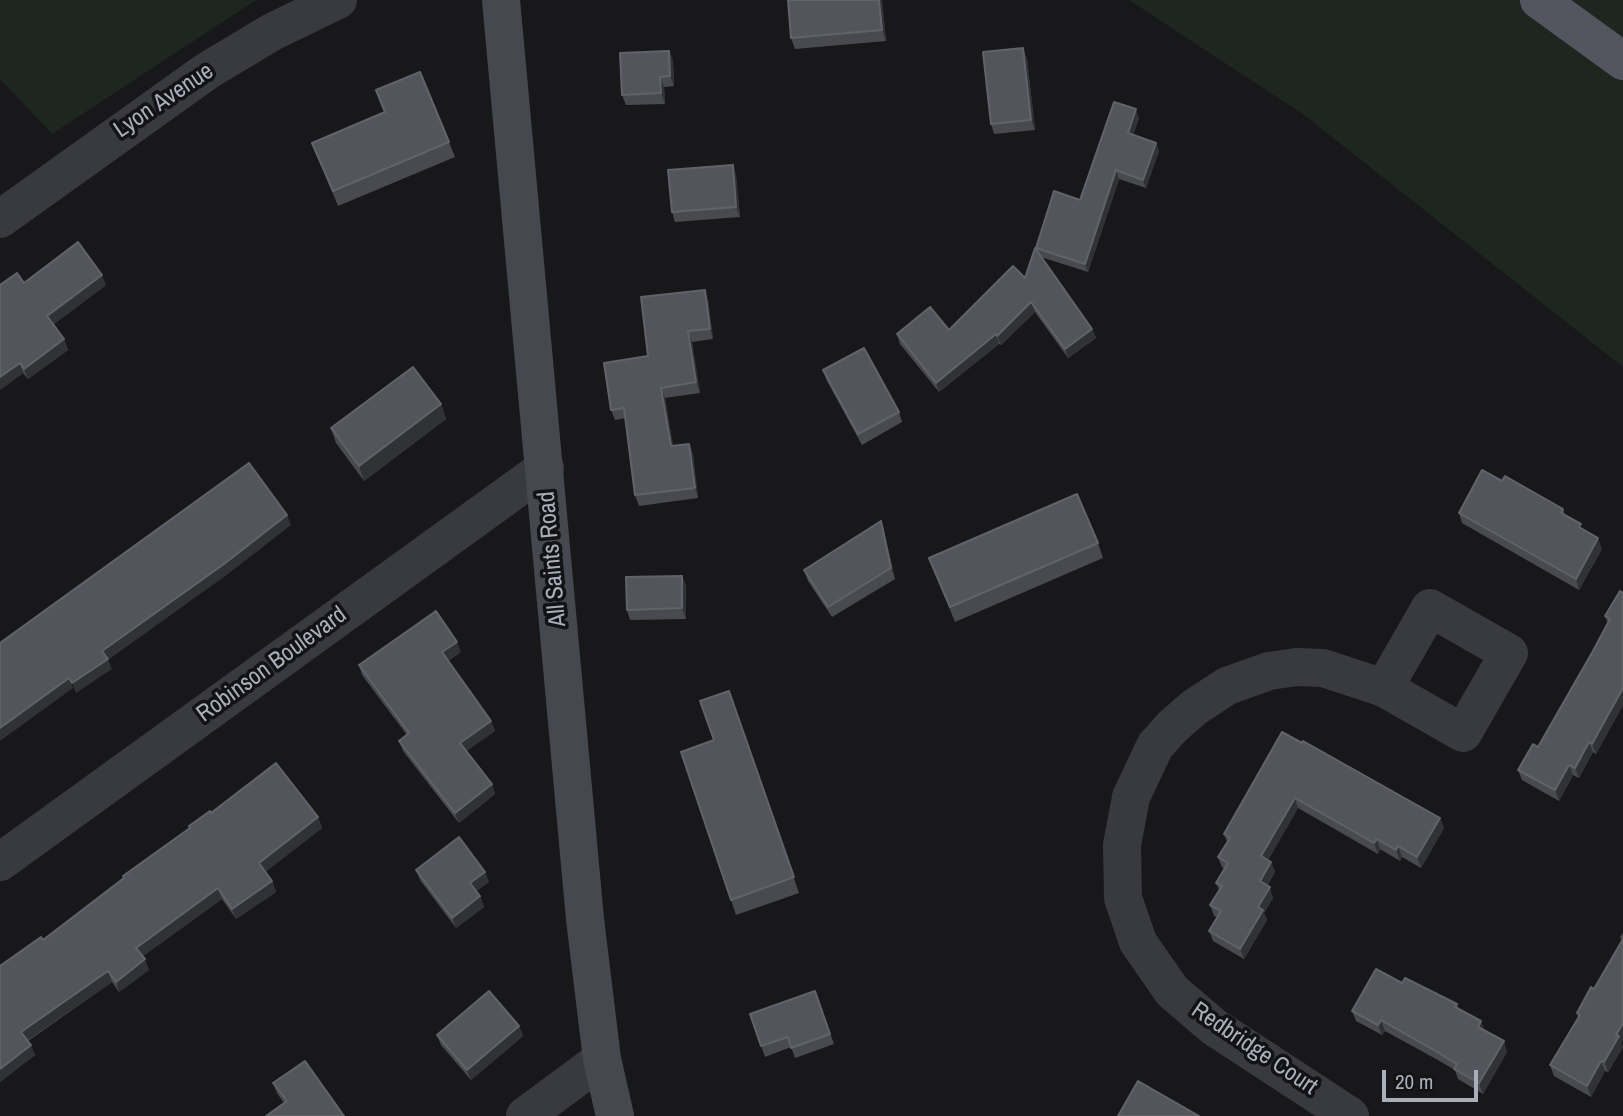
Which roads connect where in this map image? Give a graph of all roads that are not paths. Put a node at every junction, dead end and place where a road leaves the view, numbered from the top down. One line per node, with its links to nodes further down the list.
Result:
1 (338, 0): 5 (street, Lyon Avenue)
2 (500, 0): 6 (street, All Saints Road)
3 (1539, 0): 4 (main road)
4 (1623, 61)
5 (0, 219)
6 (545, 468): 8 (street, Robinson Boulevard); 9 (street, All Saints Road)
7 (1384, 688): 12 (street, Redbridge Court)
8 (0, 862)
9 (602, 1059): 10 (street); 11 (street, All Saints Road)
10 (525, 1116)
11 (615, 1116)
12 (1350, 1116)

